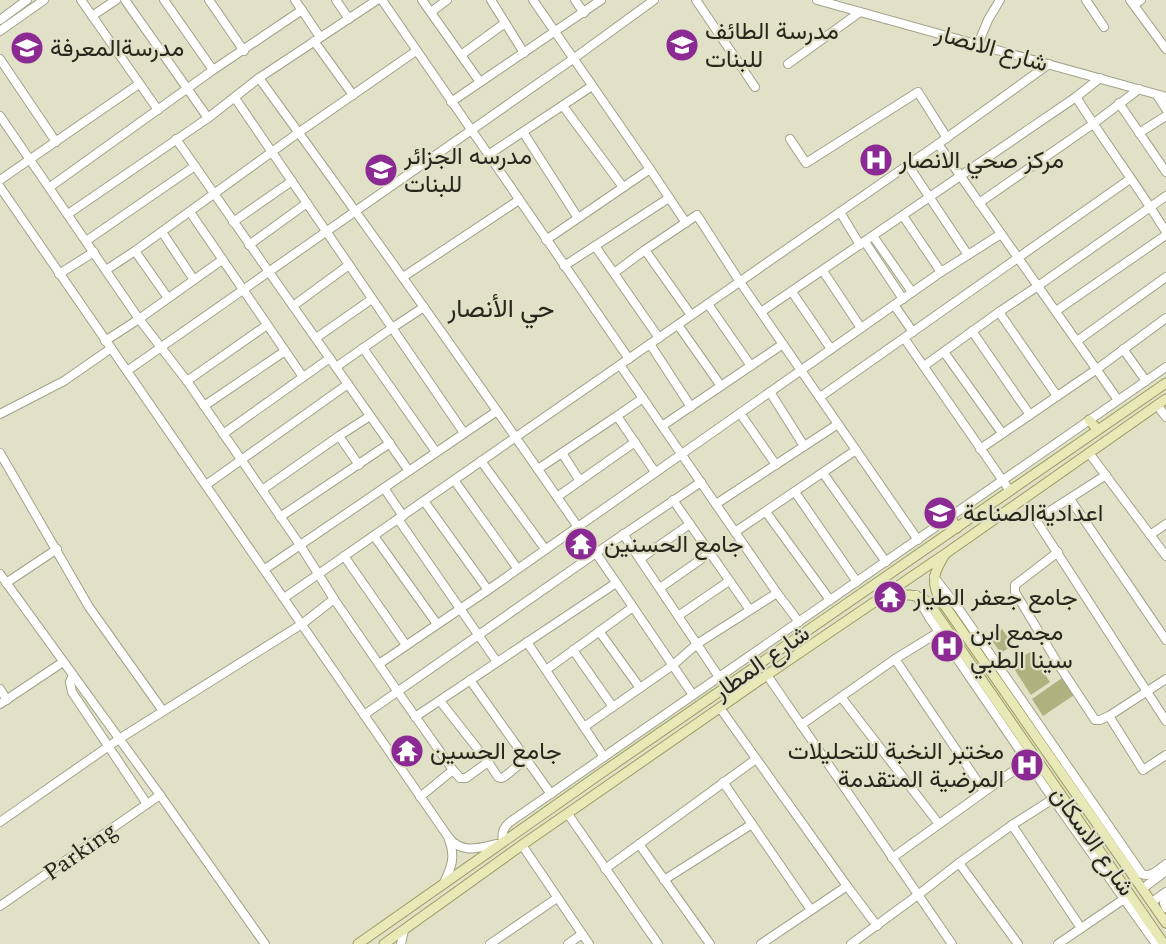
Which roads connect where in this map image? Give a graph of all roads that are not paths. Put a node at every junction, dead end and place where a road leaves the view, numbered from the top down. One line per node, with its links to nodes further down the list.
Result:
1 (27, 0): 23 (street)
2 (44, 0): 34 (street)
3 (81, 0): 29 (street)
4 (116, 0): 29 (street)
5 (125, 0): 54 (street)
6 (164, 0): 47 (street)
7 (209, 0): 39 (street)
8 (295, 0): 25 (street)
9 (336, 0): 30 (street)
10 (380, 0): 30 (street); 40 (street)
11 (422, 0): 26 (street)
12 (447, 0): 26 (street)
13 (491, 0): 32 (street)
14 (533, 0): 35 (street)
15 (575, 0): 28 (street)
16 (601, 0): 28 (street)
17 (654, 0): 44 (street)
18 (696, 0): 53 (street)
19 (817, 0): 27 (street, شارع الانصار)
20 (1000, 0): 37 (street)
21 (1086, 0): 33 (street)
22 (1141, 0): 24 (street)
23 (16, 3): 31 (street)
24 (1132, 3): 38 (street)
25 (302, 10): 36 (street); 39 (street)
26 (430, 12): 42 (street)
27 (860, 12): 37 (street, شارع الانصار); 45 (street)
28 (584, 13): 35 (street)
29 (92, 16): 51 (street)
30 (349, 18): 36 (street)
31 (0, 20)
32 (505, 23): 41 (street); 42 (street)
33 (1104, 27)
34 (0, 31)
35 (555, 32): 41 (street); 44 (street)
36 (317, 39): 48 (street); 57 (street)
37 (978, 44): 46 (street, شارع الانصار)
38 (1166, 49)
39 (244, 51): 47 (street)
40 (416, 51): 57 (street); 61 (street)
41 (524, 53): 50 (street)
42 (461, 55): 50 (street)
43 (0, 59): 77 (street)
44 (573, 59): 52 (street); 70 (street)
45 (788, 64)
46 (1049, 64): 49 (street, شارع الانصار); 74 (street)
47 (213, 70): 54 (street)
48 (259, 78): 60 (street); 71 (street)
49 (1100, 78): 55 (street, شارع الانصار); 58 (street)
50 (480, 82): 61 (street)
51 (139, 84): 65 (street); 77 (street)
52 (592, 86): 63 (street); 84 (street)
53 (755, 87)
54 (188, 89): 65 (street); 68 (street)
55 (1138, 89): 56 (street, شارع الانصار); 62 (street)
56 (1156, 94): 59 (street, شارع الانصار); 64 (street)
57 (353, 95): 71 (street)
58 (1076, 97): 69 (street); 86 (street)
59 (1166, 97)
60 (235, 98): 68 (street); 79 (street)
61 (451, 102): 70 (street)
62 (1119, 103): 69 (street); 73 (street)
63 (563, 106): 72 (street); 92 (street)
64 (1166, 109)
65 (158, 110): 91 (street)
66 (0, 116): 81 (street)
67 (1166, 116): 73 (street)
68 (208, 118): 75 (street)
69 (1092, 124): 87 (street); 99 (street)
70 (471, 131): 80 (street); 101 (street)
71 (298, 132): 79 (street); 101 (street)
72 (523, 132): 80 (street); 106 (street)
73 (1139, 133): 85 (street)
74 (947, 138): 76 (street); 78 (street)
75 (176, 139): 83 (street); 104 (street)
76 (790, 140)
77 (57, 141): 81 (street)
78 (938, 144): 82 (street); 86 (street)
79 (272, 152): 89 (street); 93 (street)
80 (488, 155): 97 (street)
81 (30, 160): 88 (street); 91 (street)
82 (908, 165): 96 (street); 103 (street)
83 (195, 166): 93 (street); 115 (street)
84 (650, 169): 92 (street); 95 (street)
85 (1166, 172)
86 (960, 176): 96 (street); 99 (street)
87 (1131, 178): 100 (street); 123 (street)
88 (0, 180)
89 (292, 181): 98 (street); 107 (street)
90 (0, 187): 132 (street)
91 (50, 187): 104 (street)
92 (622, 187): 106 (street)
93 (214, 194): 102 (street); 107 (street)
94 (1166, 196): 100 (street)
95 (669, 198): 108 (street); 118 (street)
96 (930, 198): 105 (street); 122 (street)
97 (519, 200): 114 (street); 133 (street)
98 (307, 203): 110 (street); 117 (street)
99 (979, 203): 111 (street)
100 (1151, 207): 112 (street); 137 (street)
101 (356, 211): 110 (street); 133 (street)
102 (190, 212): 109 (street); 124 (street)
103 (840, 212): 116 (street); 136 (street)
104 (68, 214): 115 (street)
105 (903, 216): 113 (street); 130 (street)
106 (578, 218): 114 (street)
107 (233, 222): 117 (street)
108 (686, 223): 119 (street); 136 (street)
109 (162, 232): 121 (street); 135 (street)
110 (327, 232): 125 (street); 129 (street)
111 (1001, 234): 122 (street); 123 (street)
112 (1166, 234): 148 (street)
113 (873, 236): 116 (street); 140 (street)
114 (546, 240): 126 (street)
115 (86, 241): 120 (street)
116 (863, 243): 128 (street); 143 (street)
117 (249, 244): 129 (street)
118 (595, 246): 126 (street); 131 (street)
119 (645, 250): 131 (street); 151 (street)
120 (94, 252): 127 (street); 132 (street)
121 (135, 252): 127 (street); 141 (street)
122 (968, 255): 130 (street)
123 (1019, 258): 137 (street); 159 (street)
124 (222, 260): 135 (street); 138 (street)
125 (349, 265): 142 (street); 146 (street)
126 (564, 266): 175 (street)
127 (106, 270): 153 (street)
128 (823, 271): 139 (street); 157 (street)
129 (268, 272): 138 (street); 146 (street)
130 (941, 272): 140 (street)
131 (614, 273): 161 (street)
132 (59, 274): 163 (street)
133 (403, 277): 147 (street)
134 (1166, 278): 164 (street)
135 (194, 280): 141 (street)
136 (740, 282): 144 (street); 149 (street)
137 (1038, 286): 148 (street); 150 (street)
138 (243, 290): 154 (street); 167 (street)
139 (792, 292): 149 (street); 170 (street)
140 (912, 292): 143 (street)
141 (168, 298): 153 (street)
142 (372, 299): 156 (street); 160 (street)
143 (903, 299): 145 (street)
144 (708, 304): 151 (street); 177 (street)
145 (894, 305): 157 (street); 159 (street)
146 (293, 306): 160 (street)
147 (424, 307): 156 (street); 199 (street)
148 (1056, 311): 164 (street)
149 (761, 312): 166 (street)
150 (999, 312): 158 (street); 191 (street)
151 (691, 315): 155 (street)
152 (1166, 318): 171 (street)
153 (139, 319): 163 (street); 167 (street)
154 (267, 325): 172 (street); 185 (street)
155 (678, 325): 161 (street); 189 (street)
156 (392, 328): 168 (street); 210 (street)
157 (861, 328): 170 (street)
158 (972, 331): 173 (street); 202 (street)
159 (913, 332): 162 (street)
160 (316, 338): 174 (street)
161 (659, 338): 165 (street)
162 (904, 338): 178 (street); 193 (street)
163 (105, 341): 169 (street)
164 (1077, 341): 181 (street)
165 (650, 344): 175 (street); 198 (street)
166 (783, 344): 177 (street); 182 (street)
167 (160, 348): 183 (street); 185 (street)
168 (363, 348): 179 (street); 221 (street)
169 (110, 349): 183 (street); 201 (street)
170 (831, 349): 182 (street)
171 (1123, 349): 181 (street); 186 (street)
172 (285, 351): 184 (street); 197 (street)
173 (944, 352): 178 (street); 211 (street)
174 (330, 358): 179 (street); 184 (street)
175 (628, 359): 176 (street)
176 (620, 365): 192 (street); 214 (street)
177 (751, 366): 189 (street)
178 (924, 366): 218 (street)
179 (336, 367): 188 (street)
180 (1166, 367): 186 (street)
181 (1097, 369): 191 (street); 195 (street)
182 (801, 370): 190 (street); 193 (street)
183 (127, 372): 242 (street)
184 (303, 377): 212 (street)
185 (187, 381): 197 (street)
186 (1146, 381): 195 (street)
187 (1166, 383): 209 (main road, شارع المطار)
188 (348, 384): 203 (street); 226 (street)
189 (721, 386): 198 (street)
190 (770, 392): 200 (street); 217 (street)
191 (1057, 396): 202 (street)
192 (643, 398): 204 (street); 208 (street)
193 (820, 398): 207 (street)
194 (1166, 399): 196 (main road, شارع المطار)
195 (1118, 400): 206 (street)
196 (1157, 405): 205 (street); 224 (main road, شارع المطار)
197 (204, 406): 212 (street)
198 (691, 407): 208 (street)
199 (497, 411): 210 (street); 214 (street)
200 (740, 412): 225 (street); 230 (street)
201 (0, 414)
202 (1030, 415): 211 (street)
203 (370, 416): 213 (street); 216 (street)
204 (617, 416): 215 (street); 223 (street)
205 (1166, 417)
206 (1089, 420): 209 (main road); 240 (street)
207 (838, 424): 217 (street); 219 (street)
208 (662, 426): 225 (street)
209 (1098, 430): 220 (main road, شارع المطار)
210 (464, 433): 221 (street)
211 (1002, 433): 218 (street)
212 (223, 434): 226 (street)
213 (339, 436): 229 (street); 244 (street)
214 (516, 437): 227 (street); 232 (street)
215 (635, 442): 234 (street); 239 (street)
216 (390, 443): 229 (street); 233 (street)
217 (804, 446): 230 (street)
218 (980, 449): 240 (street)
219 (856, 450): 235 (street); 264 (street)
220 (1068, 451): 228 (main road); 231 (main road, شارع المطار)
221 (436, 452): 233 (street)
222 (0, 453): 266 (street)
223 (562, 453): 232 (street); 239 (street)
224 (1089, 453): 228 (main road, شارع المطار); 236 (street)
225 (682, 454): 234 (street); 241 (street)
226 (241, 460): 242 (street); 244 (street)
227 (481, 461): 238 (street); 267 (street)
228 (1076, 462): 237 (main road, شارع المطار)
229 (359, 465): 253 (street)
230 (776, 465): 251 (street)
231 (1043, 467): 237 (main road); 245 (main road, شارع المطار)
232 (537, 469): 247 (street)
233 (410, 471): 243 (street)
234 (655, 472): 258 (street)
235 (823, 473): 246 (street); 275 (street)
236 (1106, 475): 248 (street); 262 (street)
237 (1052, 479): 271 (main road, شارع المطار)
238 (454, 480): 250 (street); 276 (street)
239 (580, 481): 247 (street)
240 (1002, 481): 245 (street); 255 (street)
241 (701, 482): 249 (street); 251 (street)
242 (206, 485): 277 (street)
243 (384, 488): 254 (street); 265 (street)
244 (262, 490): 253 (street)
245 (1010, 491): 259 (main road, شارع المطار)
246 (795, 492): 252 (street); 282 (street)
247 (557, 497): 258 (street)
248 (1070, 499): 268 (street); 304 (street)
249 (673, 500): 256 (street); 261 (street)
250 (424, 501): 254 (street); 286 (street)
251 (716, 504): 260 (street)
252 (766, 512): 260 (street); 291 (street)
253 (280, 517): 265 (street)
254 (400, 518): 263 (street); 293 (street)
255 (950, 518): 259 (main road); 264 (street)
256 (690, 524): 270 (street); 274 (street)
257 (1166, 525): 262 (street)
258 (577, 527): 267 (street); 269 (street)
259 (957, 528): 350 (main road, شارع المطار)
260 (735, 532): 287 (street)
261 (623, 534): 269 (street); 274 (street)
262 (1150, 535): 273 (street)
263 (374, 536): 272 (street); 298 (street)
264 (918, 540): 275 (street)
265 (300, 545): 277 (street); 279 (street)
266 (57, 549): 283 (street); 332 (street)
267 (545, 549): 276 (street)
268 (1058, 552): 324 (street); 334 (street)
269 (596, 553): 284 (street); 302 (street)
270 (710, 553): 281 (street); 285 (street)
271 (945, 554): 280 (main road); 290 (main road, شارع المطار)
272 (344, 556): 279 (street); 307 (street)
273 (1166, 556)
274 (640, 559): 285 (street)
275 (886, 562): 282 (street)
276 (517, 568): 286 (street)
277 (264, 570): 288 (street)
278 (0, 574): 283 (street)
279 (318, 574): 288 (street); 289 (street)
280 (934, 577): 299 (main road, شارع الاسكان); 310 (street)
281 (729, 581): 294 (street); 295 (street)
282 (857, 582): 291 (street)
283 (6, 583): 312 (street)
284 (616, 583): 292 (street); 305 (street)
285 (660, 588): 295 (street)
286 (488, 590): 293 (street)
287 (777, 593): 294 (street); 296 (street)
288 (284, 598): 297 (street)
289 (334, 599): 297 (street); 314 (street)
290 (879, 599): 300 (main road, شارع الاسكان); 318 (main road, شارع المطار)
291 (830, 600): 296 (street)
292 (633, 607): 301 (street); 315 (street)
293 (459, 609): 298 (street); 302 (street)
294 (750, 610): 306 (street)
295 (678, 616): 306 (street)
296 (799, 622): 319 (street)
297 (302, 624): 332 (street); 333 (street)
298 (437, 624): 307 (street)
299 (957, 624): 300 (main road); 303 (main road, شارع الاسكان)
300 (944, 631): 308 (main road, شارع الاسكان); 311 (street); 339 (street)
301 (599, 632): 309 (street); 322 (street)
302 (478, 635): 313 (street); 325 (street)
303 (967, 636): 308 (main road); 310 (main road, شارع الاسكان)
304 (1166, 640)
305 (527, 642): 313 (street); 316 (street)
306 (697, 644): 315 (street); 319 (street)
307 (406, 645): 314 (street)
308 (957, 645): 339 (main road, شارع الاسكان)
309 (573, 650): 316 (street); 330 (street)
310 (982, 650): 348 (main road, شارع الاسكان)
311 (895, 659): 327 (street); 354 (street)
312 (63, 662): 317 (street); 329 (street)
313 (497, 662): 321 (street)
314 (379, 664): 325 (street)
315 (673, 665): 322 (street); 326 (street)
316 (546, 670): 338 (street)
317 (73, 675): 340 (street); 341 (street)
318 (767, 675): 331 (main road, شارع المطار); 337 (street)
319 (719, 676): 326 (street)
320 (1166, 679): 324 (street)
321 (470, 680): 328 (street); 344 (street)
322 (640, 688): 330 (street)
323 (0, 689): 329 (street)
324 (1148, 691): 334 (street); 336 (street)
325 (398, 692): 333 (street); 335 (street)
326 (693, 695): 343 (street)
327 (841, 697): 337 (street); 364 (street)
328 (440, 701): 335 (street); 347 (street)
329 (4, 702)
330 (613, 707): 338 (street)
331 (720, 708): 345 (street); 352 (main road, شارع المطار)
332 (163, 711): 340 (street)
333 (364, 715): 357 (street)
334 (1109, 716): 342 (street)
335 (415, 717): 349 (street)
336 (1166, 721)
337 (801, 725): 370 (street)
338 (584, 727): 343 (street)
339 (1013, 731): 346 (street); 383 (main road, شارع الاسكان)
340 (119, 739): 341 (street); 356 (street)
341 (109, 746): 360 (street); 362 (street)
342 (1166, 755)
343 (604, 757): 355 (street)
344 (526, 759): 347 (street); 355 (street)
345 (756, 759): 351 (street); 377 (street)
346 (1027, 761): 354 (street); 358 (street)
347 (488, 762): 349 (street)
348 (1059, 762): 372 (street); 378 (main road, شارع الاسكان)
349 (453, 770): 357 (street)
350 (600, 774): 352 (main road); 353 (main road, شارع المطار)
351 (723, 782): 363 (street); 368 (street)
352 (609, 785): 359 (main road, شارع المطار)
353 (580, 788): 359 (main road); 367 (main road, شارع المطار)
354 (984, 791): 364 (street)
355 (551, 794): 367 (street)
356 (160, 795): 360 (street, Parking); 394 (street)
357 (420, 797): 366 (street)
358 (1053, 799): 365 (street); 383 (street)
359 (589, 800): 361 (main road, شارع المطار)
360 (147, 804): 385 (street, Parking)
361 (568, 814): 369 (main road, شارع المطار); 373 (street)
362 (0, 822)
363 (752, 824): 375 (street); 387 (street)
364 (939, 824): 370 (street)
365 (1012, 825): 371 (street); 390 (street)
366 (449, 838): 367 (street); 376 (street)
367 (501, 842): 376 (main road, شارع المطار)
368 (639, 844): 373 (street); 375 (street)
369 (522, 845): 381 (street); 391 (main road, شارع المطار)
370 (892, 858): 380 (street)
371 (959, 862): 380 (street); 406 (street)
372 (1166, 864)
373 (605, 869): 401 (street)
374 (1166, 872): 378 (street)
375 (664, 880): 402 (street)
376 (444, 883): 395 (main road, شارع المطار)
377 (847, 886): 387 (street); 389 (street)
378 (1142, 889): 384 (main road, شارع الاسكان)
379 (1166, 892): 384 (street)
380 (918, 895): 389 (street); 405 (street)
381 (557, 898): 392 (street); 398 (street)
382 (1166, 898): 386 (street)
383 (1128, 901): 390 (street); 393 (street); 408 (main road, شارع الاسكان)
384 (1152, 903): 388 (main road, شارع الاسكان)
385 (0, 906)
386 (1166, 908)
387 (811, 910): 403 (street)
388 (1166, 923)
389 (877, 926): 404 (street)
390 (1081, 928): 407 (street)
391 (404, 930): 396 (main road, شارع المطار); 397 (street)
392 (582, 934): 399 (street); 400 (street)
393 (1151, 942)
394 (264, 944)
395 (358, 944)
396 (384, 944)
397 (401, 944)
398 (490, 944)
399 (568, 944)
400 (589, 944)
401 (658, 944)
402 (710, 944)
403 (761, 944)
404 (851, 944)
405 (952, 944)
406 (1018, 944)
407 (1058, 944)
408 (1164, 944)

